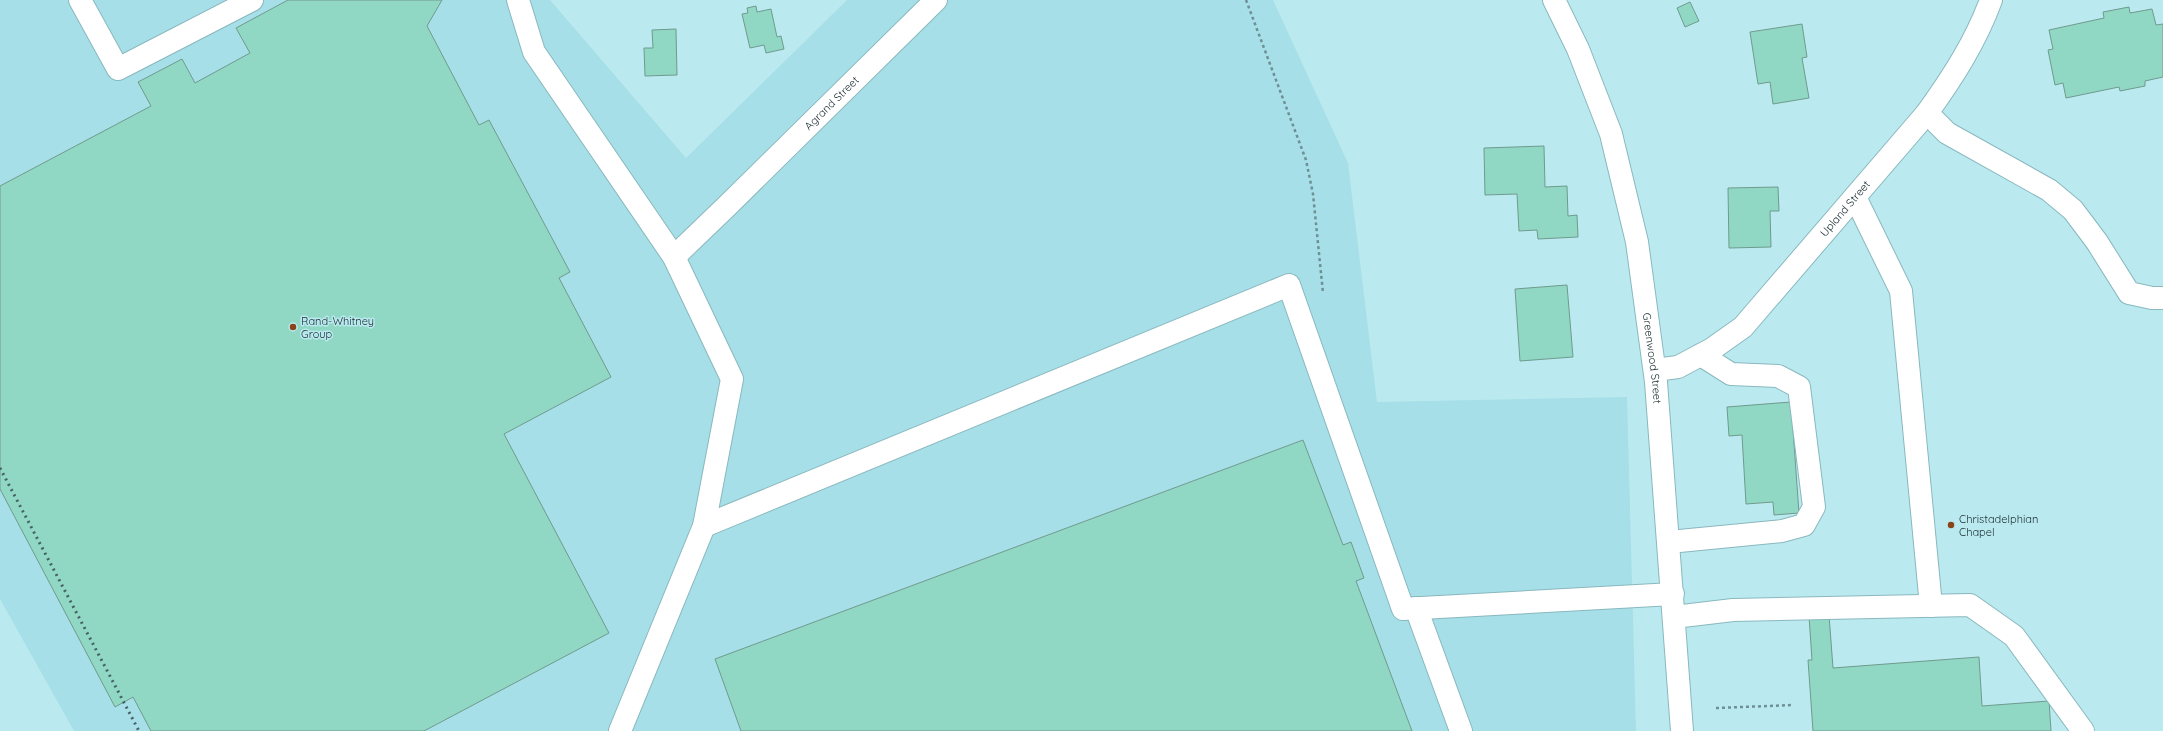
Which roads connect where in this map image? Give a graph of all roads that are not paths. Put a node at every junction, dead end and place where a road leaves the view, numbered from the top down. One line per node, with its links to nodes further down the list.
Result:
1 (80, 0): 2 (street)
2 (252, 0)
3 (518, 0): 9 (street)
4 (936, 0): 9 (street, Agrand Street)
5 (1554, 0): 12 (street, Greenwood Street)
6 (1991, 0): 7 (street, Upland Street)
7 (1927, 113): 8 (street, Upland Street); 10 (street)
8 (1855, 197): 11 (street, Upland Street); 16 (street)
9 (674, 257): 13 (street)
10 (2163, 298)
11 (1701, 355): 12 (street, Upland Street); 14 (street)
12 (1654, 370): 14 (street, Greenwood Street)
13 (704, 526): 17 (street); 19 (street)
14 (1669, 542): 15 (street, Greenwood Street)
15 (1673, 594): 17 (street); 18 (street, Greenwood Street)
16 (1931, 606): 18 (street); 22 (street)
17 (1416, 608): 20 (street)
18 (1674, 617): 21 (street, Greenwood Street)
19 (620, 731)
20 (1461, 731)
21 (1682, 731)
22 (2083, 731)

